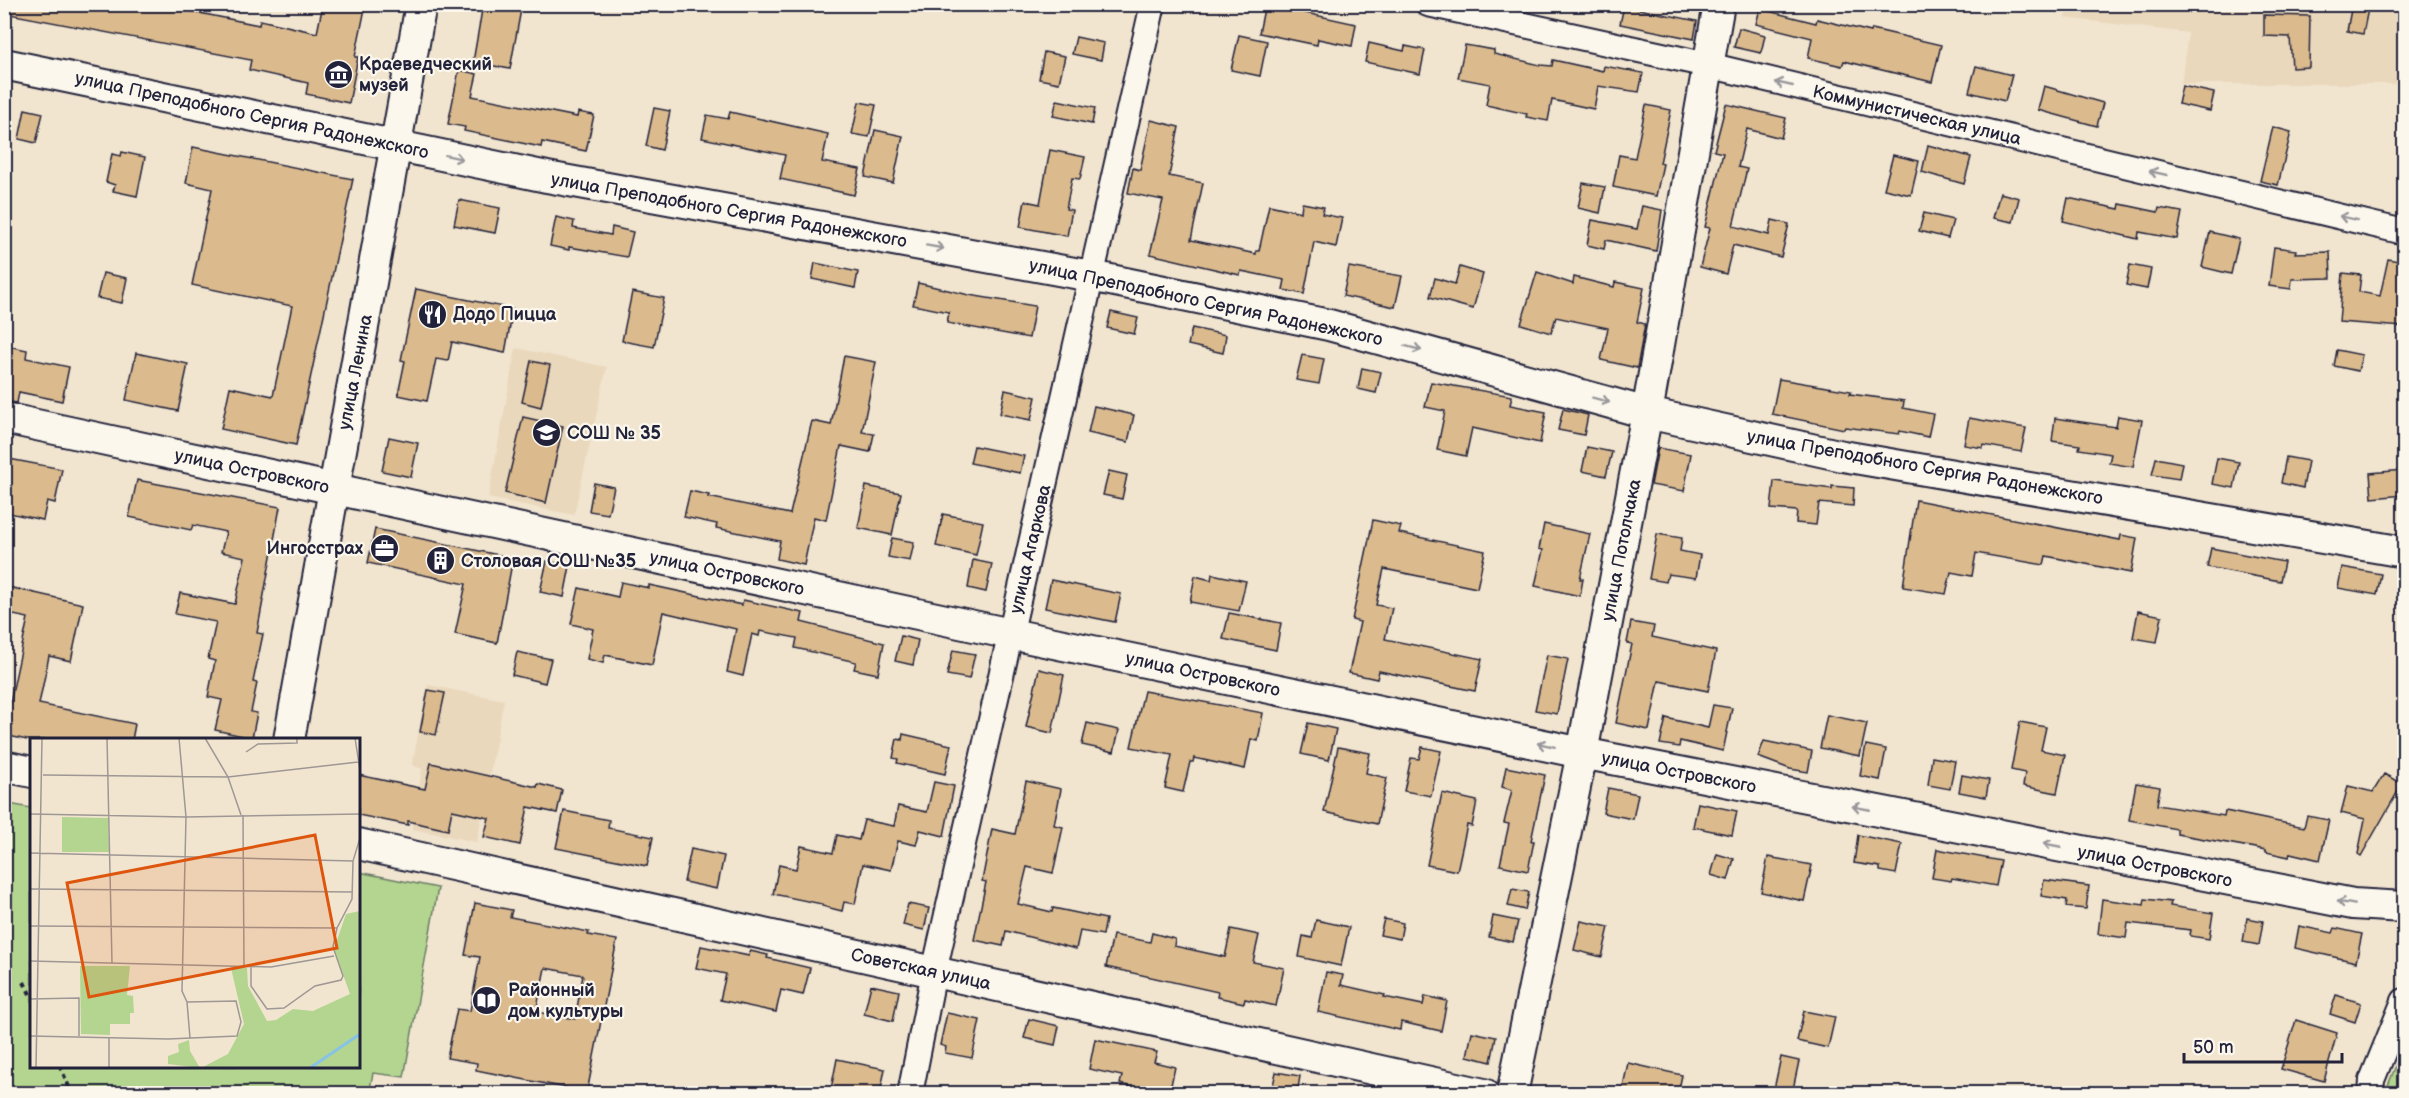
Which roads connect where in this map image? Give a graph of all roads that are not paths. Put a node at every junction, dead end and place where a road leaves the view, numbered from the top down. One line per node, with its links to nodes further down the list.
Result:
1 (421, 4): 7 (street, улица Ленина)
2 (1153, 4): 9 (street, улица Агаркова)
3 (1428, 4): 6 (street, Коммунистическая улица)
4 (1719, 4): 6 (street, улица Потолчака)
5 (4, 64): 7 (street, улица Преподобного Сергия Радонежского)
6 (1708, 65): 8 (street, Коммунистическая улица, one-way to 6); 10 (street, улица Потолчака)
7 (397, 145): 9 (street, улица Преподобного Сергия Радонежского, one-way to 9); 12 (street, улица Ленина)
8 (2404, 232)
9 (1091, 276): 10 (street, улица Преподобного Сергия Радонежского, one-way to 10); 14 (street, улица Агаркова)
10 (1647, 412): 13 (street, улица Преподобного Сергия Радонежского); 16 (street, улица Потолчака)
11 (4, 418): 12 (street, улица Островского)
12 (333, 488): 14 (street, улица Островского); 15 (street, улица Ленина)
13 (2404, 552)
14 (1011, 634): 16 (street, улица Островского, one-way to 14); 21 (street, улица Агаркова)
15 (289, 738)
16 (1582, 753): 20 (street, улица Островского, one-way to 16); 25 (street, улица Потолчака)
17 (4, 766): 18 (street)
18 (30, 772)
19 (360, 844): 21 (street, Советская улица)
20 (2404, 907)
21 (934, 972): 23 (street, улица Агаркова); 24 (street, Советская улица)
22 (2404, 1001): 26 (street)
23 (910, 1094)
24 (1484, 1094)
25 (1512, 1094)
26 (2372, 1094)

